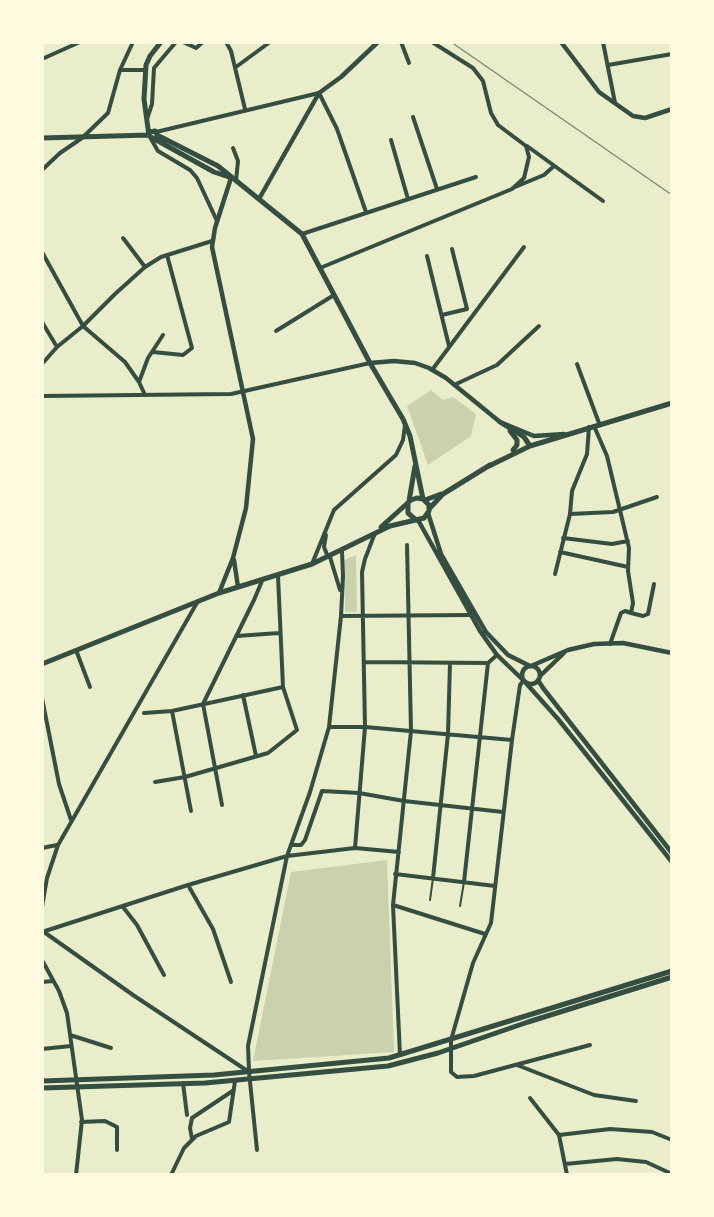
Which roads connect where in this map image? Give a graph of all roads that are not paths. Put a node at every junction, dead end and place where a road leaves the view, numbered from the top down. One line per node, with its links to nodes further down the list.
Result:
1 (80, 42): 16 (street)
2 (133, 42): 20 (street)
3 (161, 42): 21 (main road)
4 (176, 42): 27 (street)
5 (183, 42): 6 (street)
6 (203, 42)
7 (226, 42): 19 (street)
8 (270, 42): 19 (street)
9 (378, 42): 14 (main road)
10 (401, 42): 17 (street)
11 (432, 42): 32 (street)
12 (561, 42): 23 (main road)
13 (603, 42): 18 (street)
14 (370, 44): 22 (main road)
15 (672, 54): 18 (street)
16 (42, 58)
17 (409, 63)
18 (608, 65): 23 (street)
19 (236, 67): 24 (street)
20 (120, 70): 21 (street); 30 (street)
21 (146, 70): 27 (main road)
22 (319, 93): 24 (street); 40 (main road); 43 (street)
23 (615, 104): 25 (main road)
24 (245, 109): 28 (street)
25 (672, 109)
26 (413, 117): 38 (street)
27 (147, 120): 28 (main road)
28 (153, 135): 30 (main road); 37 (main road); 44 (street)
29 (42, 138): 30 (main road)
30 (82, 138): 35 (street)
31 (391, 140): 41 (street)
32 (526, 146): 34 (street); 39 (street)
33 (233, 148): 37 (street)
34 (554, 166): 39 (street); 42 (street)
35 (42, 170)
36 (477, 177): 38 (street)
37 (234, 180): 40 (main road); 44 (main road)
38 (437, 189): 41 (street)
39 (512, 189): 54 (street)
40 (259, 199): 45 (main road)
41 (408, 199): 43 (street)
42 (603, 201)
43 (366, 212): 45 (street)
44 (217, 222): 47 (main road)
45 (302, 234): 54 (main road)
46 (123, 238): 53 (street)
47 (212, 241): 51 (street); 73 (main road)
48 (524, 247): 57 (street)
49 (452, 249): 56 (street)
50 (42, 252): 61 (street)
51 (167, 255): 53 (street); 66 (street)
52 (427, 256): 58 (street)
53 (145, 267): 61 (street)
54 (320, 268): 55 (main road)
55 (334, 295): 62 (street); 67 (main road)
56 (467, 309): 57 (street); 58 (street)
57 (474, 314): 64 (street)
58 (442, 315): 64 (street)
59 (42, 322): 65 (street)
60 (539, 326): 72 (street)
61 (83, 327): 65 (street); 71 (street)
62 (276, 331)
63 (163, 335): 66 (street)
64 (449, 346): 70 (street)
65 (57, 347): 68 (street)
66 (153, 352): 71 (street)
67 (370, 363): 70 (main road); 73 (street); 78 (main road)
68 (42, 364)
69 (577, 364): 79 (street)
70 (432, 370): 72 (main road)
71 (139, 382): 74 (street)
72 (454, 385): 77 (main road)
73 (242, 392): 74 (street); 101 (main road)
74 (145, 395): 75 (street)
75 (42, 396)
76 (672, 403): 79 (main road)
77 (500, 422): 80 (main road); 81 (main road); 82 (main road)
78 (405, 425): 83 (main road); 93 (street)
79 (594, 425): 80 (main road); 89 (street); 91 (street)
80 (564, 434): 81 (main road)
81 (529, 444): 82 (main road); 84 (main road)
82 (513, 450): 84 (main road)
83 (416, 458): 87 (main road); 88 (main road)
84 (488, 466): 85 (main road)
85 (443, 494): 87 (main road); 90 (main road)
86 (657, 497): 89 (street)
87 (424, 499): 88 (main road); 90 (main road)
88 (409, 503): 92 (main road); 94 (main road)
89 (620, 510): 91 (street); 96 (street)
90 (429, 511): 92 (main road); 129 (main road)
91 (570, 514): 95 (street)
92 (417, 520): 94 (main road); 114 (main road)
93 (327, 529): 100 (street); 102 (street)
94 (375, 532): 98 (main road); 116 (street)
95 (563, 538): 96 (street); 99 (street)
96 (628, 541): 103 (street)
97 (407, 545): 113 (street)
98 (342, 551): 100 (main road); 110 (street)
99 (560, 552): 103 (street); 104 (street)
100 (329, 557): 102 (main road); 110 (street)
101 (233, 558): 108 (main road); 109 (main road)
102 (312, 564): 105 (main road)
103 (628, 567): 112 (street)
104 (555, 574)
105 (278, 576): 106 (main road); 117 (street)
106 (262, 581): 108 (main road); 118 (street)
107 (654, 584): 112 (street)
108 (238, 587): 109 (main road)
109 (219, 593): 111 (main road)
110 (341, 593): 115 (street)
111 (198, 601): 120 (main road); 156 (street)
112 (631, 613): 119 (street)
113 (408, 615): 114 (street); 116 (street); 125 (street)
114 (470, 615): 123 (main road)
115 (340, 616): 116 (street); 139 (street)
116 (362, 616): 124 (street)
117 (279, 633): 118 (street); 133 (street)
118 (236, 636): 136 (street)
119 (610, 644): 121 (main road); 122 (main road)
120 (76, 650): 128 (main road); 132 (street)
121 (568, 650): 129 (main road); 130 (main road)
122 (672, 653)
123 (497, 655): 127 (street); 131 (main road)
124 (364, 662): 125 (street); 140 (street)
125 (410, 663): 126 (street); 141 (street)
126 (450, 663): 127 (street); 142 (street)
127 (488, 663): 143 (street)
128 (42, 664)
129 (531, 666): 130 (main road); 131 (main road)
130 (539, 678): 131 (main road); 162 (main road)
131 (524, 681): 144 (street); 164 (main road)
132 (90, 687)
133 (283, 687): 134 (street); 145 (street)
134 (243, 695): 136 (street); 145 (street)
135 (42, 698): 156 (street)
136 (203, 704): 137 (street); 146 (street)
137 (172, 711): 138 (street); 147 (street)
138 (144, 713)
139 (329, 727): 140 (street); 158 (street)
140 (365, 727): 141 (street); 149 (street)
141 (411, 731): 142 (street); 150 (street)
142 (448, 734): 143 (street); 151 (street)
143 (479, 737): 144 (street); 153 (street)
144 (512, 740): 155 (street)
145 (256, 756): 146 (street)
146 (215, 768): 147 (street); 152 (street)
147 (186, 777): 148 (street); 154 (street)
148 (155, 782)
149 (359, 793): 150 (street); 158 (street); 160 (street)
150 (404, 801): 151 (street); 161 (street)
151 (440, 804): 153 (street); 166 (street)
152 (222, 805)
153 (472, 808): 155 (street); 167 (street)
154 (191, 811)
155 (503, 812): 169 (street)
156 (71, 821): 157 (street)
157 (58, 844): 159 (street); 170 (street)
158 (291, 845): 163 (street)
159 (42, 848)
160 (355, 848): 161 (street); 163 (street)
161 (399, 852): 165 (street)
162 (672, 853)
163 (287, 856): 168 (street); 194 (street)
164 (672, 862)
165 (395, 874): 166 (street); 172 (street)
166 (433, 878): 167 (street); 171 (street)
167 (464, 882): 169 (street); 173 (street)
168 (188, 885): 175 (street); 184 (street)
169 (495, 886): 177 (street)
170 (43, 891): 174 (street)
171 (430, 900)
172 (393, 905): 177 (street); 192 (street)
173 (460, 906)
174 (42, 907)
175 (123, 907): 176 (street); 180 (street)
176 (43, 932): 194 (street)
177 (485, 934): 186 (street)
178 (42, 960): 182 (street)
179 (672, 971): 186 (main road)
180 (164, 975)
181 (672, 977): 190 (main road)
182 (53, 981): 183 (street); 185 (street)
183 (42, 982)
184 (231, 982)
185 (70, 1035): 188 (street); 189 (street)
186 (451, 1040): 190 (street); 192 (main road)
187 (590, 1045): 193 (street)
188 (71, 1046): 191 (street); 195 (street)
189 (111, 1048)
190 (451, 1048): 193 (street); 196 (main road)
191 (42, 1049)
192 (400, 1056): 194 (main road)
193 (516, 1065): 204 (street)
194 (249, 1072): 195 (main road); 196 (street)
195 (75, 1079): 197 (main road); 200 (street)
196 (250, 1080): 198 (main road); 211 (street)
197 (42, 1081)
198 (235, 1081): 199 (main road); 202 (street)
199 (183, 1083): 200 (main road); 205 (street)
200 (77, 1086): 201 (main road); 206 (street)
201 (42, 1088)
202 (234, 1089): 208 (street); 208 (street)
203 (530, 1098): 207 (street)
204 (636, 1101)
205 (187, 1115)
206 (81, 1122): 210 (street); 214 (street)
207 (559, 1136): 209 (street); 212 (street)
208 (192, 1140): 215 (street)
209 (672, 1140)
210 (117, 1150)
211 (257, 1150)
212 (565, 1164): 213 (street); 216 (street)
213 (672, 1174)
214 (76, 1175)
215 (171, 1175)
216 (567, 1175)

